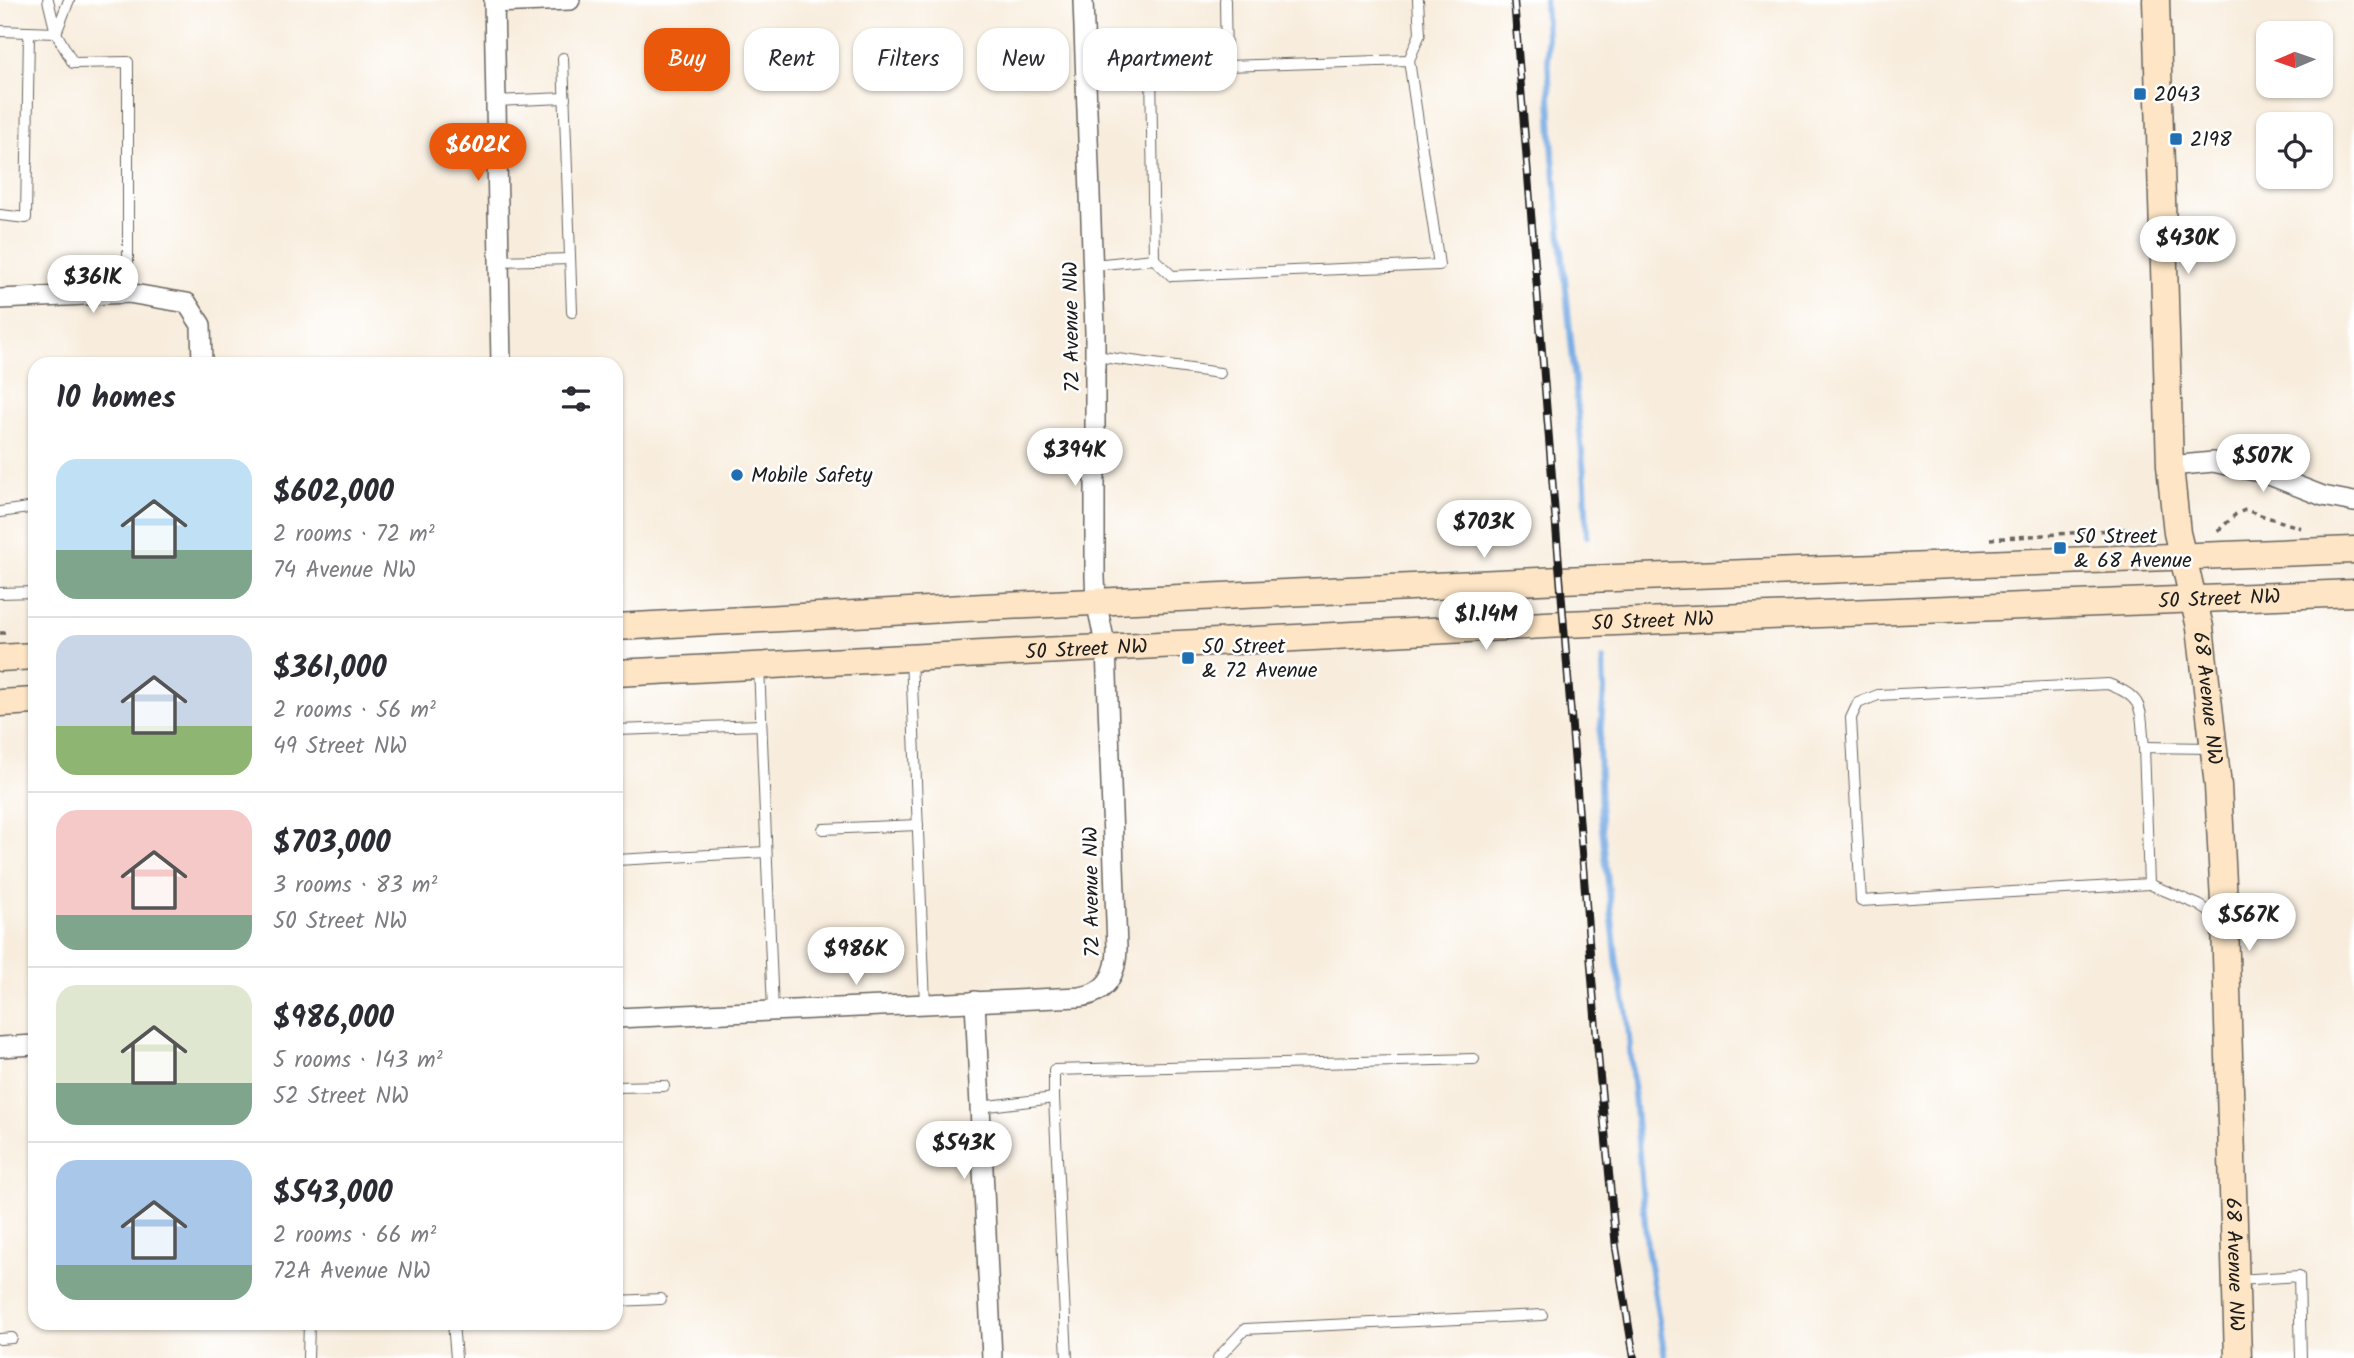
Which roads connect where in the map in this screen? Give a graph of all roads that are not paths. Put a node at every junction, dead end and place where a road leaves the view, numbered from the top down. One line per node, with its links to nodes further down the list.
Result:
1 (48, 0): 12 (lane)
2 (69, 0): 12 (lane)
3 (569, 0): 8 (street)
4 (1083, 0): 23 (street, 72 Avenue NW)
5 (1226, 0): 9 (lane)
6 (1419, 0): 14 (lane)
7 (2156, 0): 31 (main road, 68 Avenue NW)
8 (494, 2): 18 (street)
9 (1226, 28)
10 (0, 31): 11 (lane)
11 (29, 33): 12 (lane); 19 (lane)
12 (57, 33): 24 (lane)
13 (564, 58): 17 (lane)
14 (1409, 60): 15 (lane); 21 (lane)
15 (1237, 66)
16 (1152, 91): 21 (lane)
17 (565, 98): 18 (lane); 20 (lane)
18 (496, 101): 22 (street)
19 (0, 215)
20 (570, 259): 22 (lane); 26 (lane)
21 (1154, 259): 23 (lane)
22 (499, 261): 29 (street)
23 (1093, 265): 27 (street, 72 Avenue NW)
24 (128, 293): 25 (street); 28 (street)
25 (0, 299)
26 (572, 312)
27 (1095, 356): 30 (lane); 41 (street, 72 Avenue NW)
28 (202, 357)
29 (501, 357)
30 (1220, 373)
31 (2170, 466): 32 (street); 36 (main road, 68 Avenue NW)
32 (2354, 502)
33 (28, 508): 34 (lane)
34 (0, 512)
35 (2354, 551): 36 (main road, 50 Street NW)
36 (2184, 557): 40 (main road, 68 Avenue NW); 41 (main road, 50 Street NW)
37 (28, 592): 38 (lane)
38 (0, 593)
39 (2354, 593): 40 (main road, 50 Street NW)
40 (2194, 600): 43 (main road, 50 Street NW); 54 (main road, 68 Avenue NW)
41 (1096, 601): 42 (main road, 50 Street NW); 43 (street, 72 Avenue NW)
42 (623, 627)
43 (1106, 648): 46 (main road, 50 Street NW); 61 (street, 72 Avenue NW)
44 (28, 656): 45 (main road)
45 (0, 658)
46 (911, 658): 47 (main road, 50 Street NW); 55 (lane)
47 (758, 666): 48 (main road, 50 Street NW); 51 (lane)
48 (623, 673)
49 (28, 701): 50 (main road)
50 (0, 703)
51 (761, 724): 52 (lane); 57 (lane)
52 (623, 730)
53 (2144, 747): 54 (lane); 59 (lane); 59 (lane)
54 (2215, 748): 60 (main road, 68 Avenue NW)
55 (918, 825): 56 (lane); 62 (lane)
56 (823, 829)
57 (766, 852): 58 (lane); 63 (lane)
58 (623, 860)
59 (2149, 884): 60 (lane)
60 (2225, 922): 72 (main road, 68 Avenue NW)
61 (975, 1002): 62 (street); 71 (street)
62 (925, 1004): 63 (street)
63 (772, 1011): 64 (street)
64 (623, 1018)
65 (28, 1045): 66 (street)
66 (0, 1047)
67 (1474, 1059): 70 (lane)
68 (664, 1086): 69 (lane)
69 (623, 1087)
70 (1054, 1098): 71 (lane); 83 (lane)
71 (981, 1107): 82 (street)
72 (2235, 1280): 85 (main road, 68 Avenue NW); 86 (lane)
73 (661, 1299): 74 (lane)
74 (623, 1301)
75 (1542, 1315): 84 (lane)
76 (309, 1330): 80 (lane)
77 (454, 1330): 81 (lane)
78 (12, 1338): 79 (lane)
79 (0, 1339)
80 (308, 1358)
81 (456, 1358)
82 (992, 1358)
83 (1067, 1358)
84 (1218, 1358)
85 (2238, 1358)
86 (2301, 1358)

